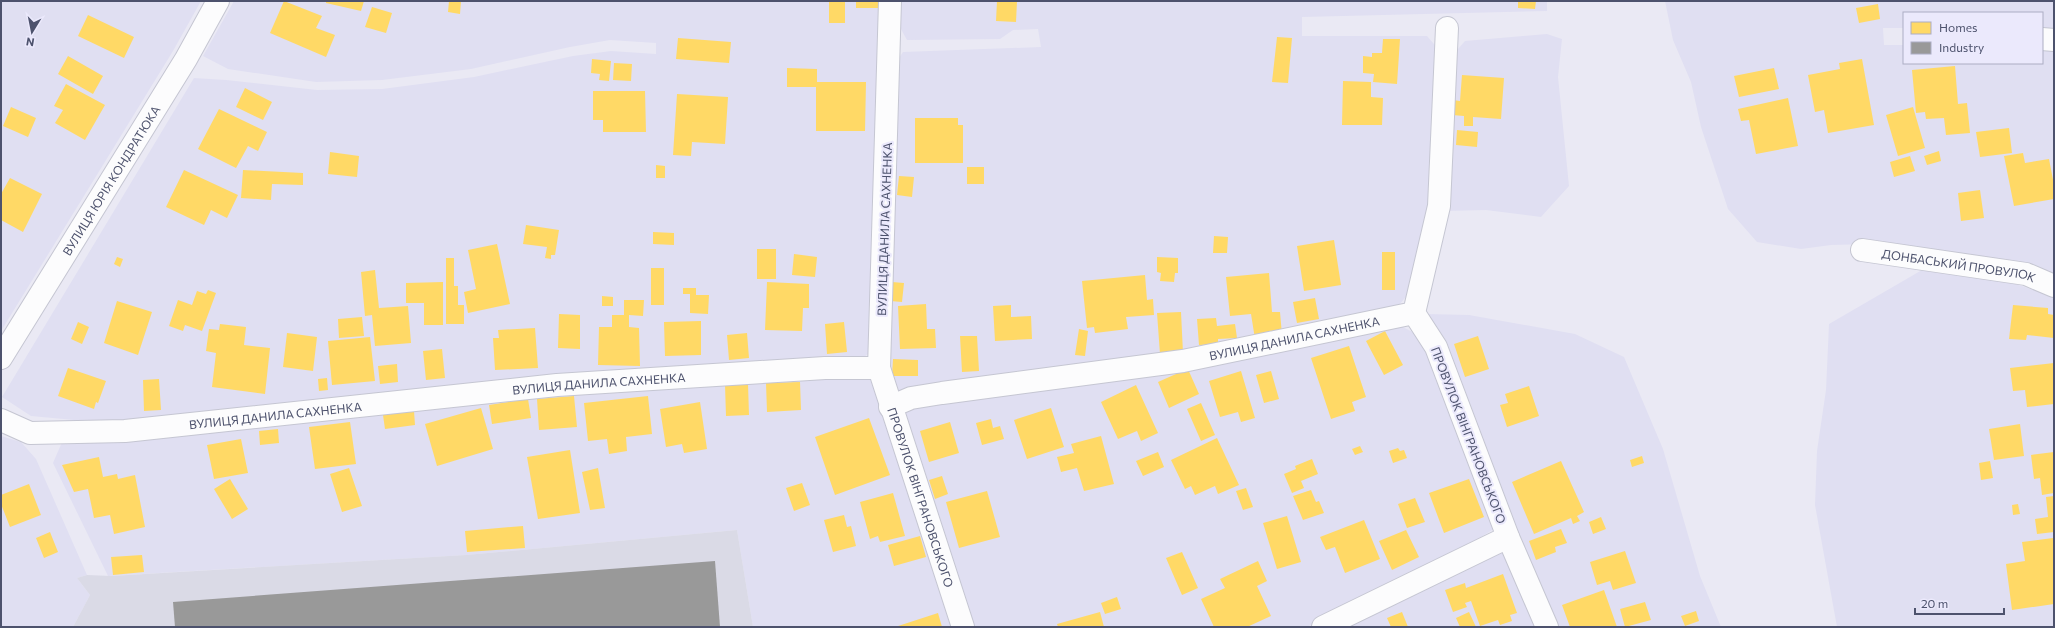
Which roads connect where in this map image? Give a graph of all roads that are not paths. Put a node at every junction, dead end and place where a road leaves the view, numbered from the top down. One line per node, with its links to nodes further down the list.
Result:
1 (218, 1): 9 (street, ВУЛИЦЯ ЮРІЯ КОНДРАТЮКА)
2 (890, 1): 10 (street, ВУЛИЦЯ ДАНИЛА САХНЕНКА)
3 (1447, 28): 8 (street)
4 (2043, 39): 5 (street)
5 (2054, 40)
6 (1862, 250): 7 (street, ДОНБАСЬКИЙ ПРОВУЛОК)
7 (2054, 286)
8 (1414, 313): 11 (street, ВУЛИЦЯ ДАНИЛА САХНЕНКА); 13 (street, ПРОВУЛОК ВІНГРАНОВСЬКОГО)
9 (1, 358)
10 (879, 368): 11 (street, ПРОВУЛОК ВІНГРАНОВСЬКОГО); 12 (street, ВУЛИЦЯ ДАНИЛА САХНЕНКА)
11 (890, 407): 14 (street, ПРОВУЛОК ВІНГРАНОВСЬКОГО)
12 (1, 420)
13 (1508, 537): 15 (street, ПРОВУЛОК ВІНГРАНОВСЬКОГО); 16 (street, ПРОВУЛОК ВІНГРАНОВСЬКОГО)
14 (964, 627)
15 (1323, 627)
16 (1547, 627)

